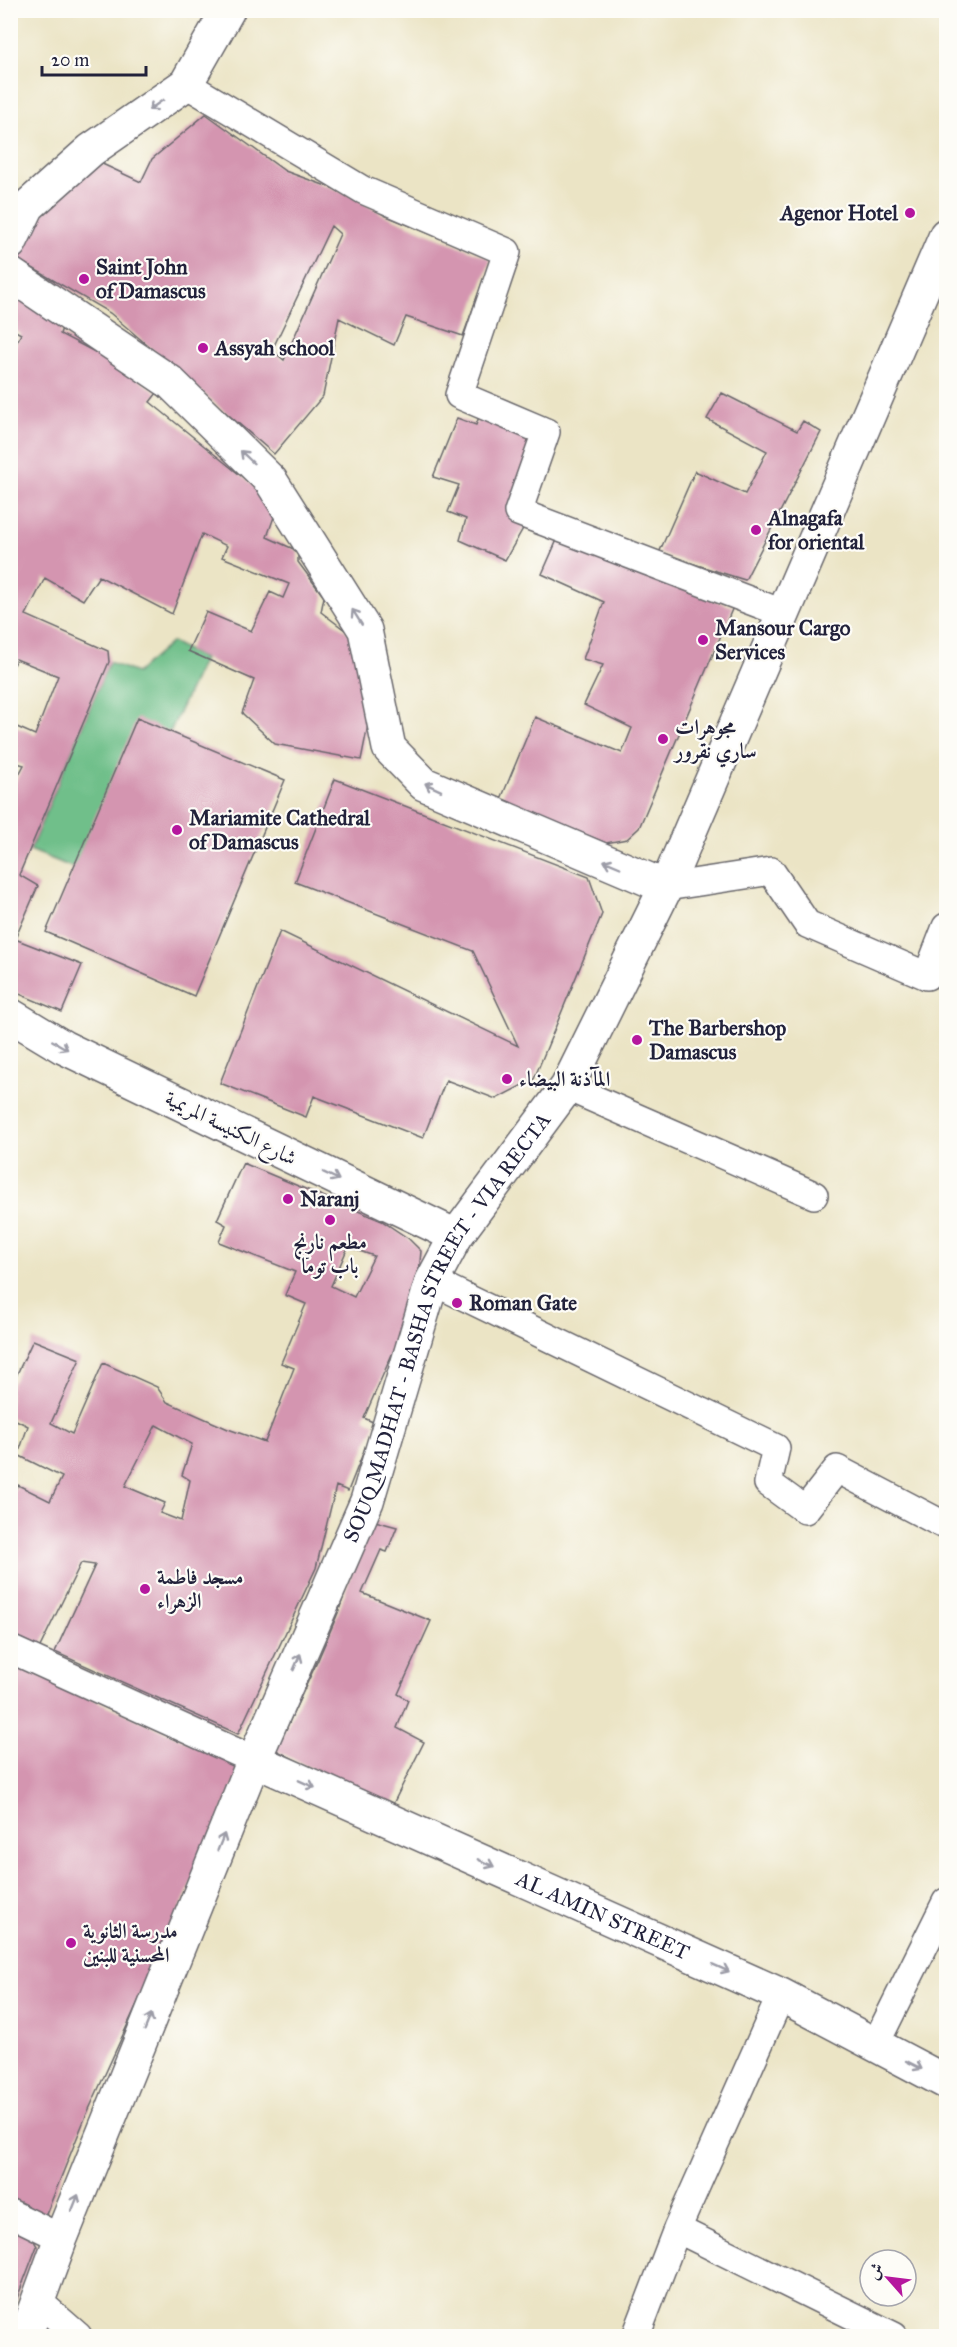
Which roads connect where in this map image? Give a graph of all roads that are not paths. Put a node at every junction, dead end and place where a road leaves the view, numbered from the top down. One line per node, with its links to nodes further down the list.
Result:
1 (228, 10): 2 (street)
2 (186, 84): 4 (street, one-way to 4); 6 (street)
3 (946, 235): 6 (street, SOUQ MADHAT - BASHA STREET - VIA RECTA)
4 (10, 243)
5 (10, 274): 7 (street, one-way to 5)
6 (785, 614): 7 (street, SOUQ MADHAT - BASHA STREET - VIA RECTA)
7 (666, 887): 8 (street); 10 (street, SOUQ MADHAT - BASHA STREET - VIA RECTA)
8 (946, 927)
9 (10, 1015): 12 (street, شارع الكنيسة المريمية, one-way to 12)
10 (567, 1087): 11 (street); 12 (street, SOUQ MADHAT - BASHA STREET - VIA RECTA)
11 (814, 1195)
12 (456, 1236): 13 (street, SOUQ MADHAT - BASHA STREET - VIA RECTA)
13 (432, 1281): 14 (street); 16 (street, SOUQ MADHAT - BASHA STREET - VIA RECTA, one-way to 13)
14 (946, 1526)
15 (10, 1649): 16 (street)
16 (254, 1760): 18 (street, AL AMIN STREET, one-way to 18); 23 (street, SOUQ MADHAT - BASHA STREET - VIA RECTA, one-way to 16)
17 (946, 1902): 19 (street)
18 (781, 1995): 19 (street, AL AMIN STREET); 22 (street)
19 (875, 2045): 20 (street, AL AMIN STREET, one-way to 20)
20 (946, 2082)
21 (10, 2213): 23 (street)
22 (677, 2229): 27 (street); 28 (street)
23 (61, 2238): 24 (street, SOUQ MADHAT - BASHA STREET - VIA RECTA)
24 (39, 2302): 25 (street, SOUQ MADHAT - BASHA STREET - VIA RECTA); 26 (street)
25 (25, 2337)
26 (78, 2337)
27 (636, 2337)
28 (894, 2337)

